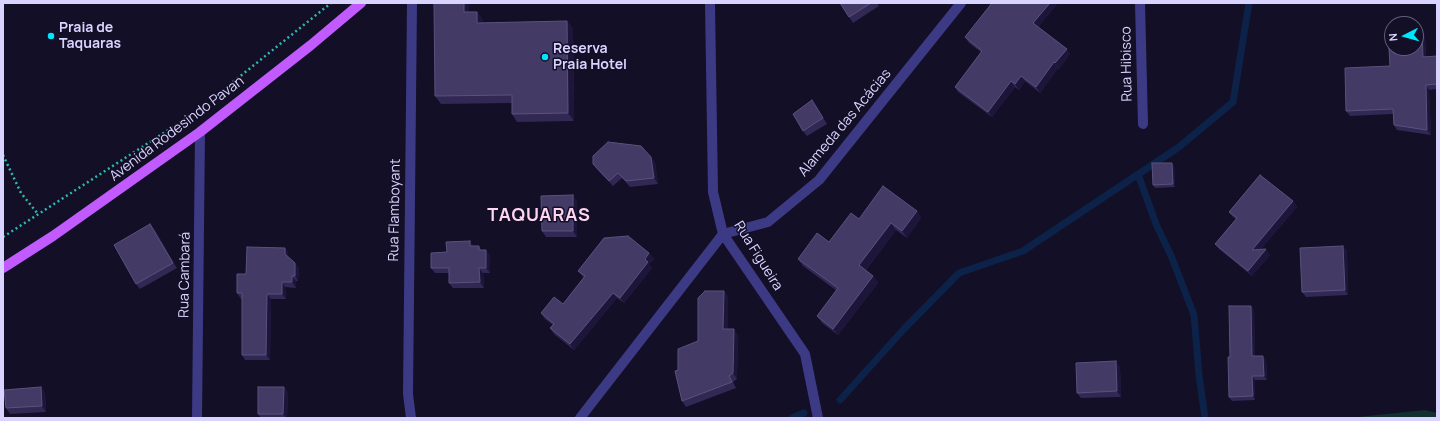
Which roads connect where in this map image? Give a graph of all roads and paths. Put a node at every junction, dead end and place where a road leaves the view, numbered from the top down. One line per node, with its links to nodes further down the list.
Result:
1 (331, 3): 7 (path)
2 (361, 3): 10 (main road, Avenida Rodesindo Pavan)
3 (412, 3): 17 (street, Rua Flamboyant)
4 (710, 3): 13 (street, Rua Figueira)
5 (961, 3): 13 (street, Alameda das Acácias)
6 (1140, 3): 9 (street, Rua Hibisco)
7 (233, 82)
8 (196, 112): 12 (path)
9 (1143, 124)
10 (200, 132): 15 (main road, Avenida Rodesindo Pavan); 16 (street, Rua Cambará)
11 (3, 155): 12 (path)
12 (38, 214): 14 (path)
13 (723, 234): 18 (street); 19 (street, Rua Figueira)
14 (3, 237)
15 (3, 268)
16 (197, 418)
17 (411, 418)
18 (580, 418)
19 (818, 418)

